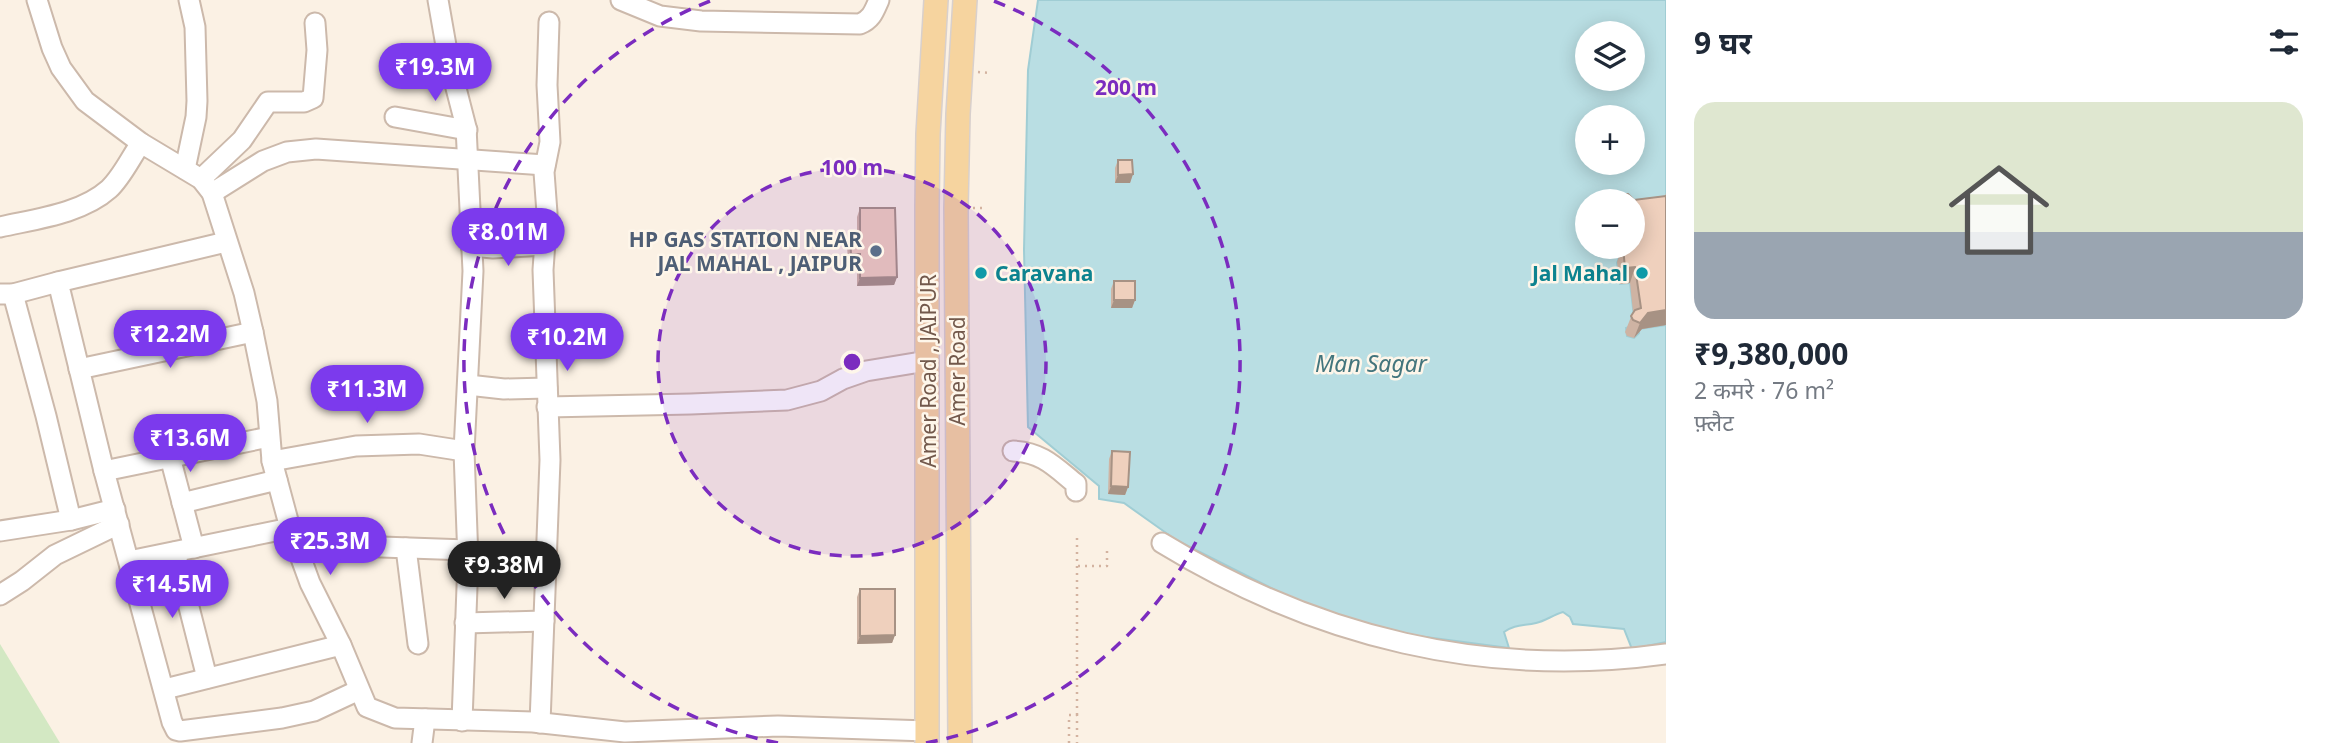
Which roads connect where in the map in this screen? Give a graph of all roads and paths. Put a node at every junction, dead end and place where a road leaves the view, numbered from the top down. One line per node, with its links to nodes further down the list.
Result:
1 (37, 0): 12 (street)
2 (188, 0): 15 (street)
3 (438, 0): 11 (street)
4 (621, 0): 5 (street)
5 (879, 0)
6 (936, 0): 23 (main road, Amer Road , JAIPUR)
7 (965, 0): 24 (main road, Amer Road)
8 (549, 22): 14 (street)
9 (315, 23): 15 (street)
10 (395, 117): 11 (street)
11 (467, 130): 13 (street)
12 (141, 143): 15 (street); 16 (street)
13 (468, 161): 14 (street); 15 (street); 19 (street)
14 (545, 164): 18 (street)
15 (199, 180): 17 (street)
16 (0, 227)
17 (226, 242): 20 (street); 22 (street)
18 (545, 245): 19 (street); 28 (street)
19 (471, 246): 27 (street)
20 (58, 282): 21 (street); 26 (street)
21 (7, 294): 38 (street)
22 (253, 332): 26 (street); 29 (street)
23 (926, 336): 24 (main road); 25 (main road, Amer Road , JAIPUR)
24 (957, 336): 66 (main road, Amer Road)
25 (927, 361): 28 (street); 64 (main road, Amer Road , JAIPUR)
26 (79, 369): 34 (street)
27 (468, 385): 28 (street); 30 (street)
28 (547, 397): 50 (street)
29 (269, 437): 32 (street); 33 (street)
30 (464, 450): 33 (street); 46 (street)
31 (1013, 451): 35 (street)
32 (170, 457): 34 (street); 36 (street)
33 (274, 470): 36 (street); 41 (street)
34 (104, 471): 37 (street)
35 (1076, 491)
36 (182, 503): 45 (street)
37 (117, 516): 38 (street); 47 (street); 49 (street)
38 (71, 520): 39 (street)
39 (0, 531)
40 (1077, 535): 48 (path)
41 (293, 536): 44 (street); 45 (street); 53 (street)
42 (1162, 543): 54 (street)
43 (1107, 546): 48 (path)
44 (406, 548): 46 (street); 52 (street)
45 (185, 550): 47 (street); 55 (street)
46 (467, 550): 51 (street)
47 (129, 561): 56 (street)
48 (1077, 566): 58 (path)
49 (0, 595)
50 (544, 621): 51 (street); 61 (street)
51 (465, 622): 60 (street)
52 (418, 644)
53 (341, 645): 55 (street); 57 (street)
54 (1666, 654)
55 (207, 678): 56 (street)
56 (165, 689): 57 (street)
57 (359, 690): 59 (street)
58 (1077, 715): 67 (path); 68 (path)
59 (425, 719): 60 (street); 65 (street)
60 (462, 721): 61 (street)
61 (540, 723): 63 (street)
62 (777, 735): 63 (street); 64 (street)
63 (647, 737)
64 (927, 737)
65 (422, 743)
66 (960, 743)
67 (1069, 743)
68 (1077, 743)

